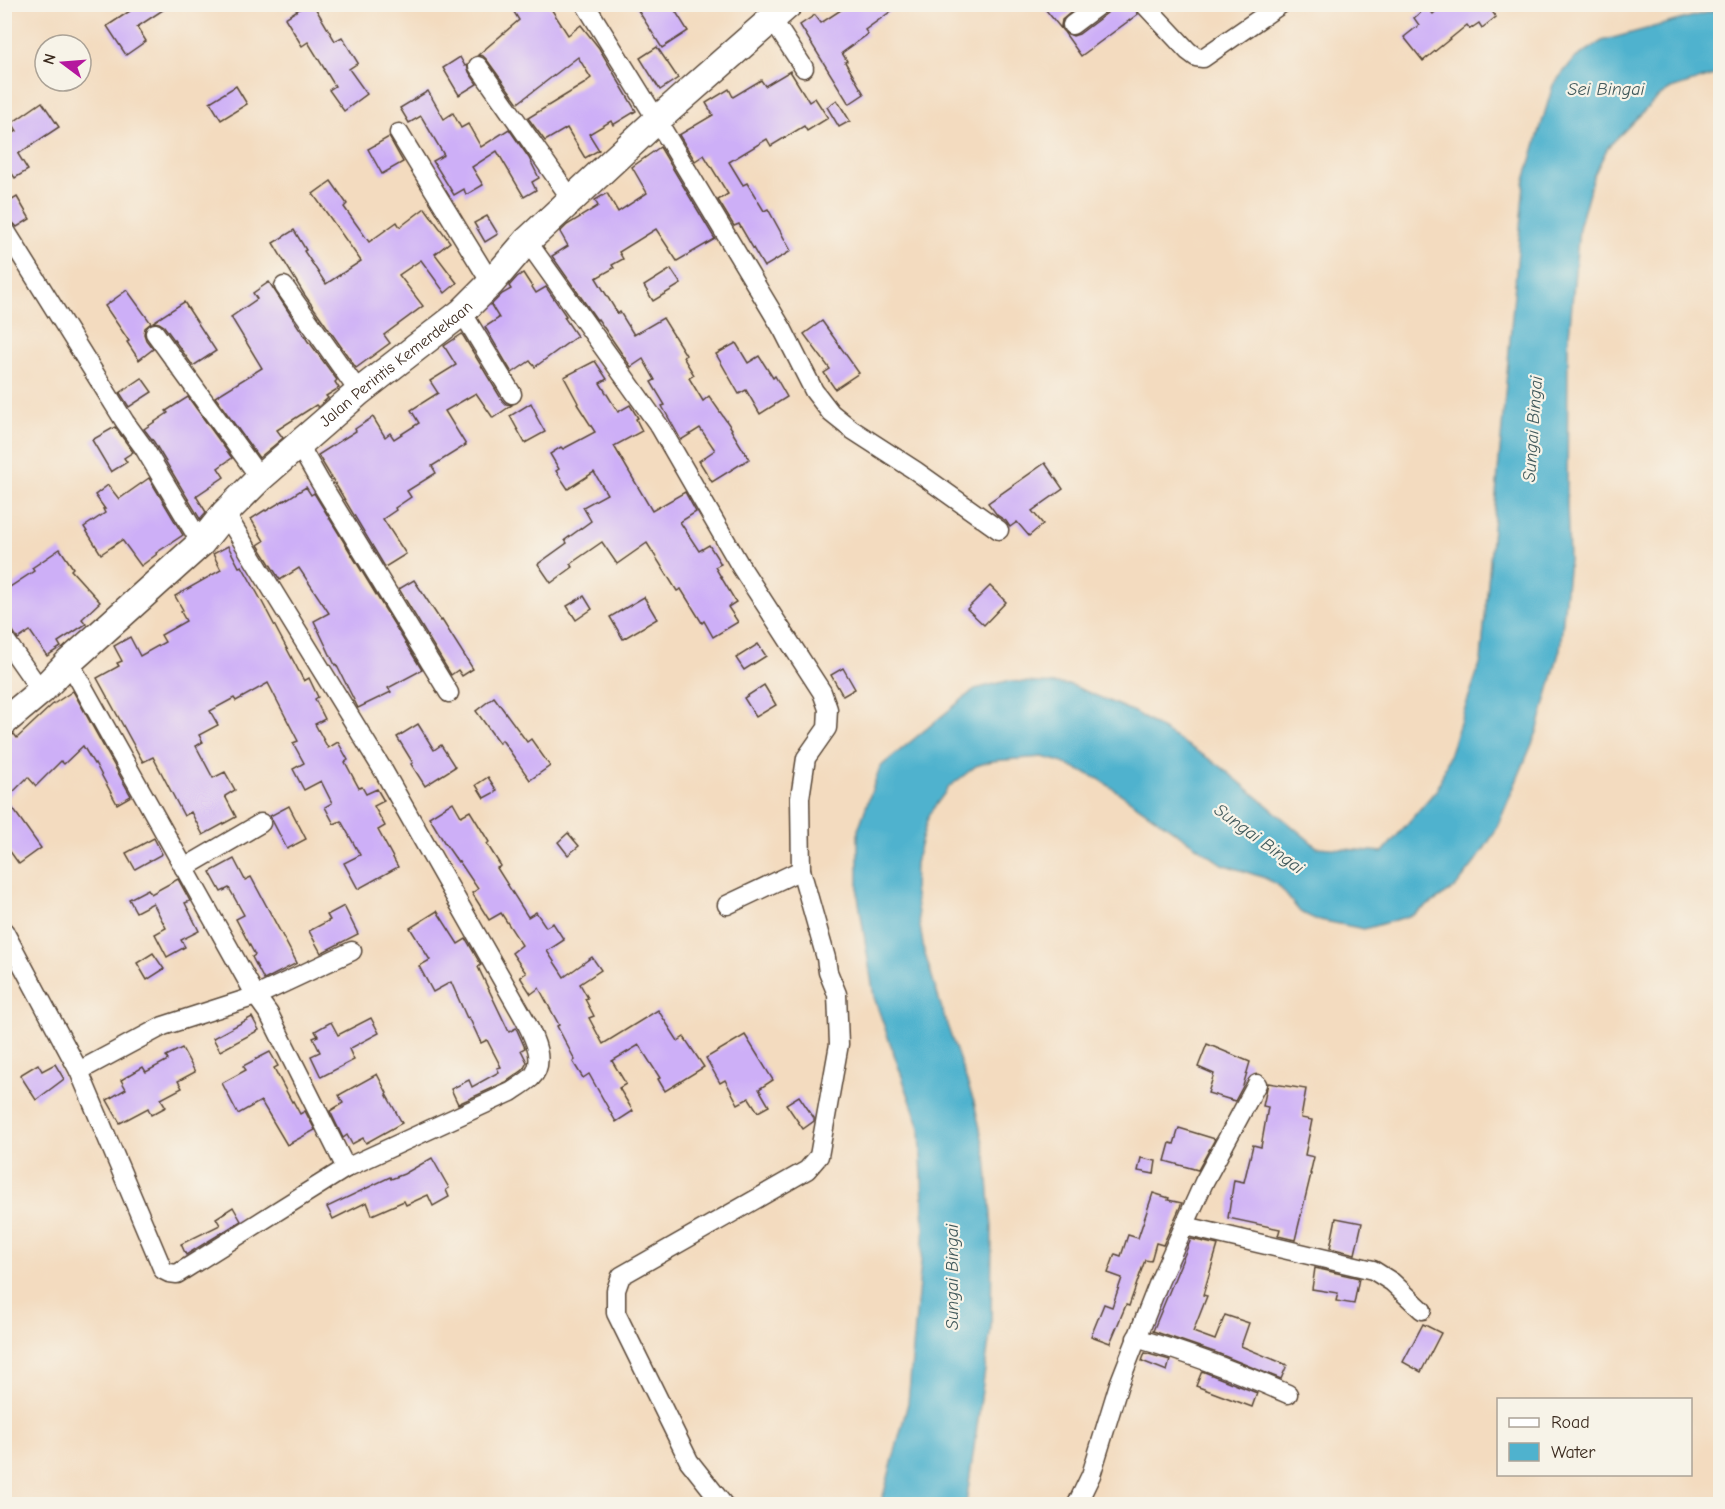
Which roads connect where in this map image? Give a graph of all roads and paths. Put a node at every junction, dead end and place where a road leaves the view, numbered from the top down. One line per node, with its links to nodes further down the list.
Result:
1 (585, 4): 9 (street)
2 (1100, 4): 6 (street)
3 (1144, 4): 4 (street)
4 (1281, 4)
5 (781, 12): 8 (street); 9 (street, Jalan Perintis Kemerdekaan)
6 (1072, 25)
7 (478, 66): 11 (street)
8 (804, 68)
9 (657, 120): 11 (street, Jalan Perintis Kemerdekaan); 23 (street)
10 (399, 132): 14 (street)
11 (572, 200): 13 (street, Jalan Perintis Kemerdekaan)
12 (4, 228): 24 (street)
13 (527, 241): 14 (street, Jalan Perintis Kemerdekaan); 32 (street)
14 (491, 283): 16 (street, Jalan Perintis Kemerdekaan)
15 (284, 286): 18 (street)
16 (462, 312): 18 (street, Jalan Perintis Kemerdekaan); 19 (street)
17 (155, 333): 21 (street)
18 (359, 392): 20 (street, Jalan Perintis Kemerdekaan)
19 (512, 394)
20 (299, 445): 21 (street, Jalan Perintis Kemerdekaan); 28 (street)
21 (260, 478): 22 (street, Jalan Perintis Kemerdekaan)
22 (225, 513): 24 (street, Jalan Perintis Kemerdekaan); 39 (street)
23 (999, 530)
24 (201, 543): 26 (street, Jalan Perintis Kemerdekaan)
25 (4, 638): 27 (street)
26 (69, 662): 27 (street, Jalan Perintis Kemerdekaan); 31 (street)
27 (40, 691): 29 (street, Jalan Perintis Kemerdekaan)
28 (449, 693)
29 (4, 722)
30 (261, 823): 31 (street)
31 (184, 868): 36 (street)
32 (801, 870): 33 (street); 44 (street)
33 (727, 905)
34 (4, 931): 37 (street)
35 (352, 951): 36 (street)
36 (256, 996): 37 (street); 39 (street)
37 (79, 1071): 39 (street)
38 (1257, 1084): 40 (street)
39 (346, 1168)
40 (1185, 1226): 41 (street); 42 (street)
41 (1422, 1310)
42 (1136, 1338): 43 (street); 45 (street)
43 (1288, 1394)
44 (723, 1504)
45 (1077, 1504)

